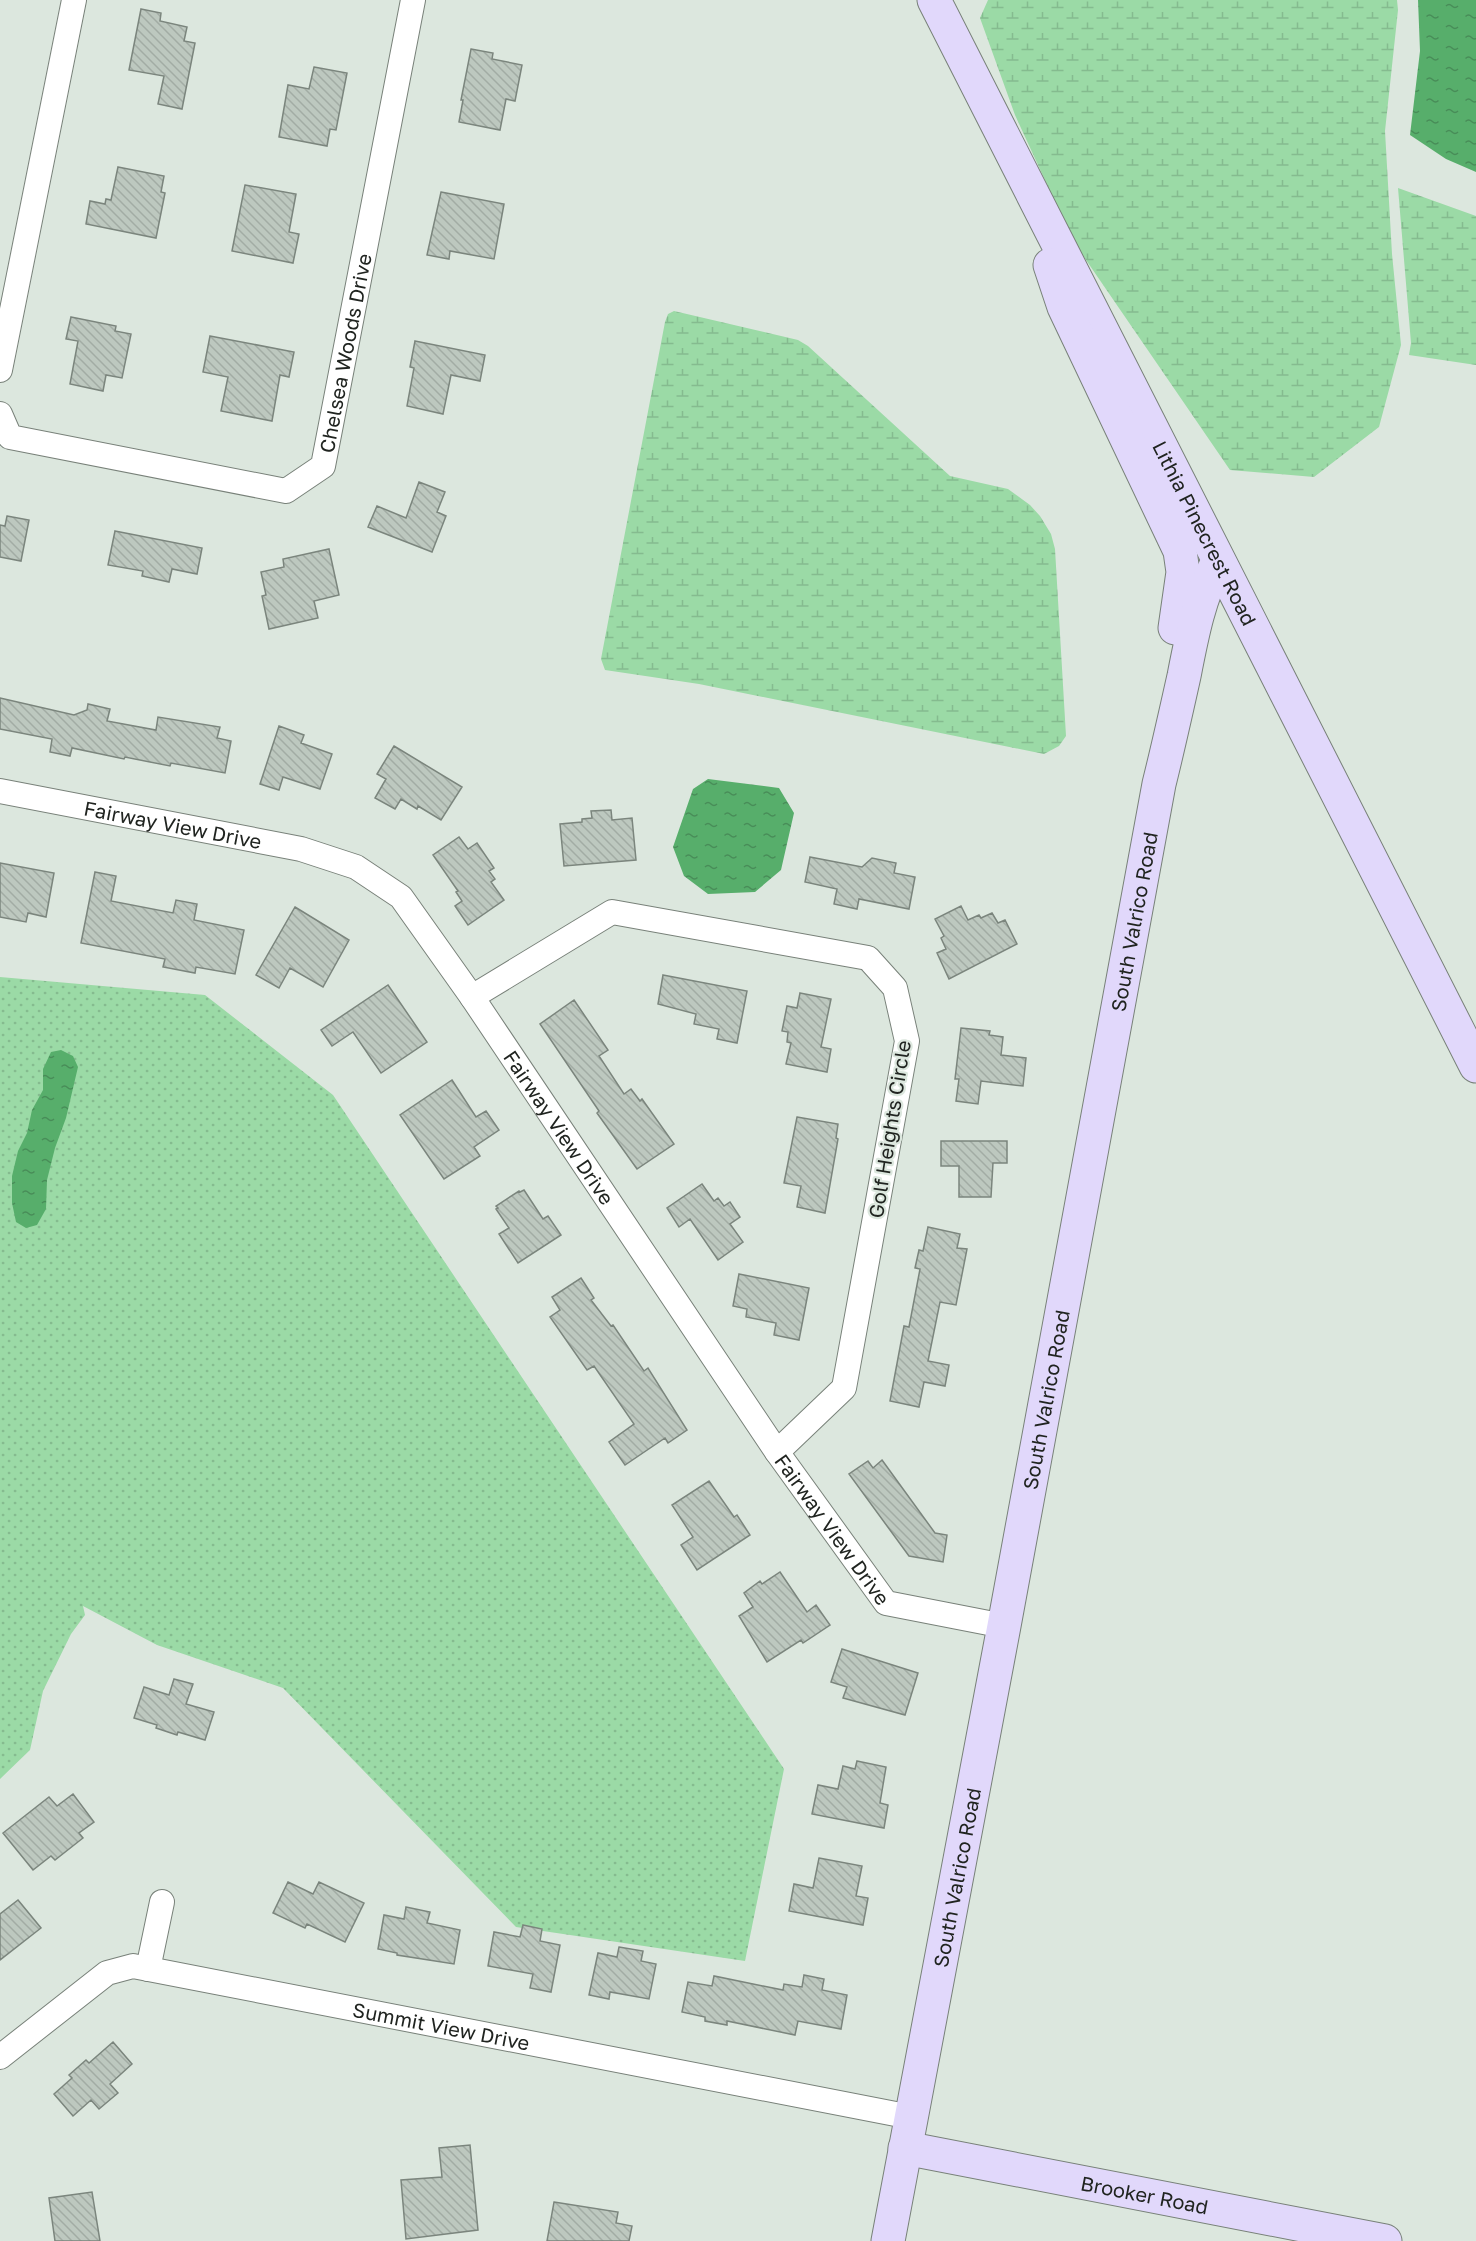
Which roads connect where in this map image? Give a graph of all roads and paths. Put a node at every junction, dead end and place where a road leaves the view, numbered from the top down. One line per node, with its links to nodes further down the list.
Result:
1 (74, 0): 5 (street)
2 (413, 0): 6 (street, Chelsea Woods Drive)
3 (934, 0): 4 (street, Lithia Pinecrest Road)
4 (1046, 218): 7 (street, Lithia Pinecrest Road); 8 (street)
5 (0, 370)
6 (0, 414)
7 (1218, 561): 8 (street, South Valrico Road); 11 (street, Lithia Pinecrest Road)
8 (1159, 784): 13 (street, South Valrico Road)
9 (0, 790): 10 (street, Fairway View Drive)
10 (472, 998): 12 (street, Fairway View Drive); 12 (street, Golf Heights Circle)
11 (1476, 1066)
12 (777, 1452): 13 (street, Fairway View Drive)
13 (1005, 1626): 17 (street, South Valrico Road)
14 (162, 1902): 15 (street)
15 (148, 1969): 16 (street, Summit View Drive); 17 (street, Summit View Drive)
16 (0, 2057)
17 (908, 2133): 18 (street, South Valrico Road); 19 (street, Brooker Road)
18 (888, 2241)
19 (1385, 2241)

